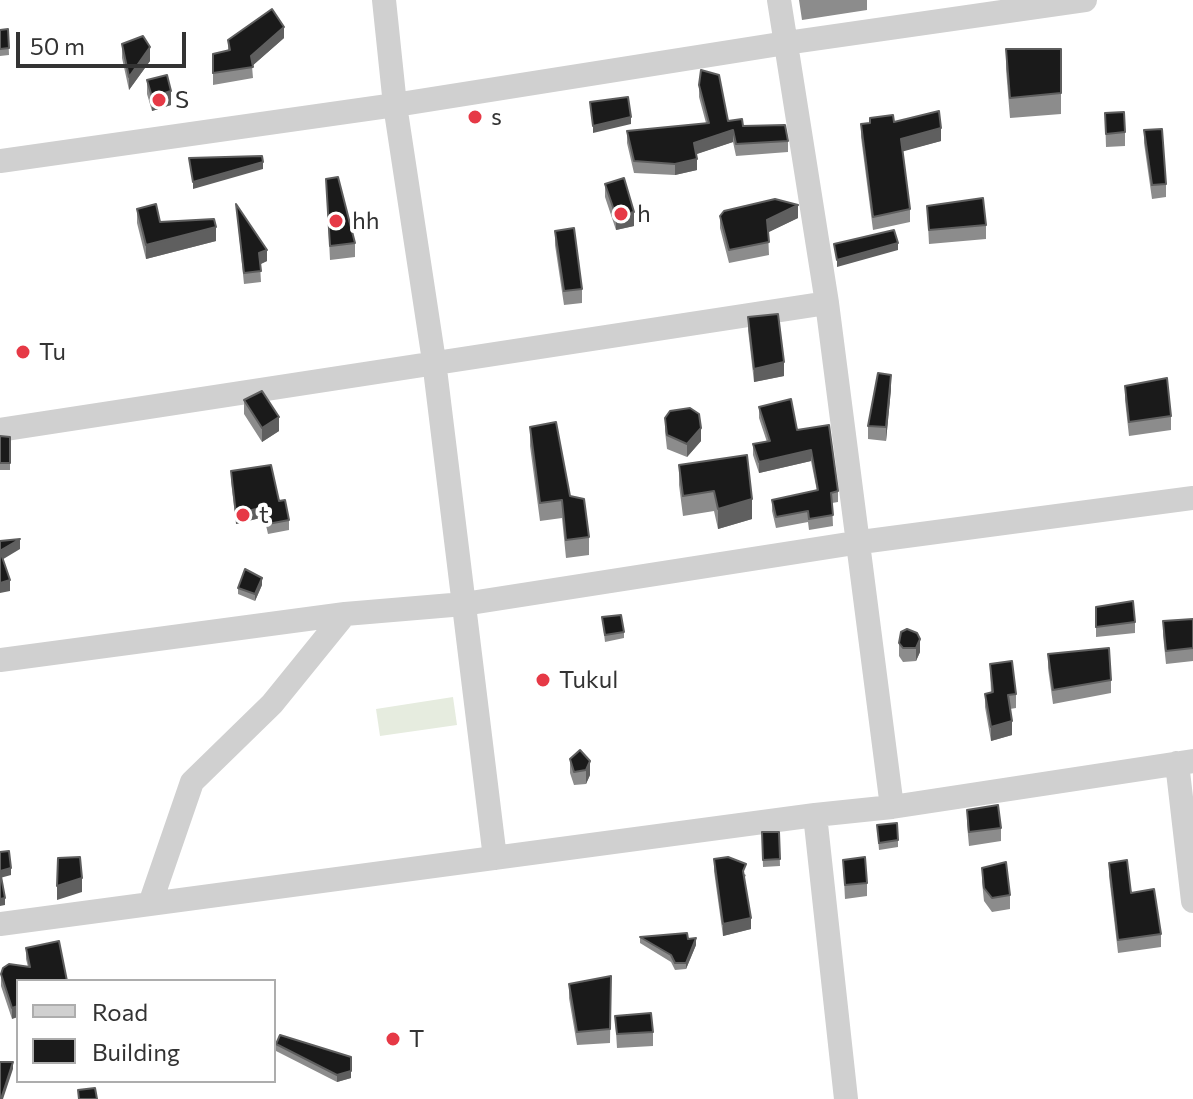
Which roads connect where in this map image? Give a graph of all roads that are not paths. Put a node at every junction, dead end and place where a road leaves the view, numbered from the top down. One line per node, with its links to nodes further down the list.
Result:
1 (384, 0): 5 (street)
2 (779, 0): 4 (street)
3 (1085, 0): 4 (street)
4 (786, 43): 5 (street); 7 (street)
5 (395, 105): 6 (street); 8 (street)
6 (0, 161)
7 (827, 303): 8 (street); 11 (street)
8 (434, 361): 9 (street); 12 (street)
9 (0, 430)
10 (1193, 498): 11 (street)
11 (861, 542): 12 (street); 16 (street)
12 (464, 604): 13 (street); 18 (street)
13 (345, 614): 14 (street); 20 (street)
14 (0, 660)
15 (1185, 762): 16 (street); 19 (street)
16 (892, 807): 17 (street)
17 (815, 815): 18 (street); 22 (street)
18 (495, 858): 20 (street)
19 (1193, 901)
20 (150, 904): 21 (street)
21 (0, 924)
22 (846, 1099)

